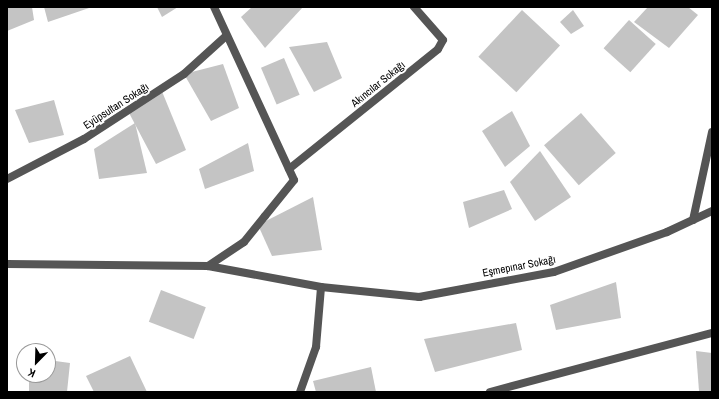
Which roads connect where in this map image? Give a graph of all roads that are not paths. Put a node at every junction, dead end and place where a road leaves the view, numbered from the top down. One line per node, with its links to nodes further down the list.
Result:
1 (214, 7): 3 (street)
2 (414, 7): 5 (street, Akıncılar Sokağı)
3 (226, 36): 5 (street); 6 (street, Eyüpsultan Sokağı)
4 (712, 132): 8 (street)
5 (289, 169): 10 (street)
6 (7, 179)
7 (712, 211): 8 (street, Eşmepınar Sokağı)
8 (694, 220): 11 (street, Eşmepınar Sokağı)
9 (7, 264): 10 (street, Eşmepınar Sokağı)
10 (208, 266): 11 (street, Eşmepınar Sokağı)
11 (321, 287): 13 (street)
12 (712, 333): 14 (street)
13 (300, 392)
14 (490, 392)

